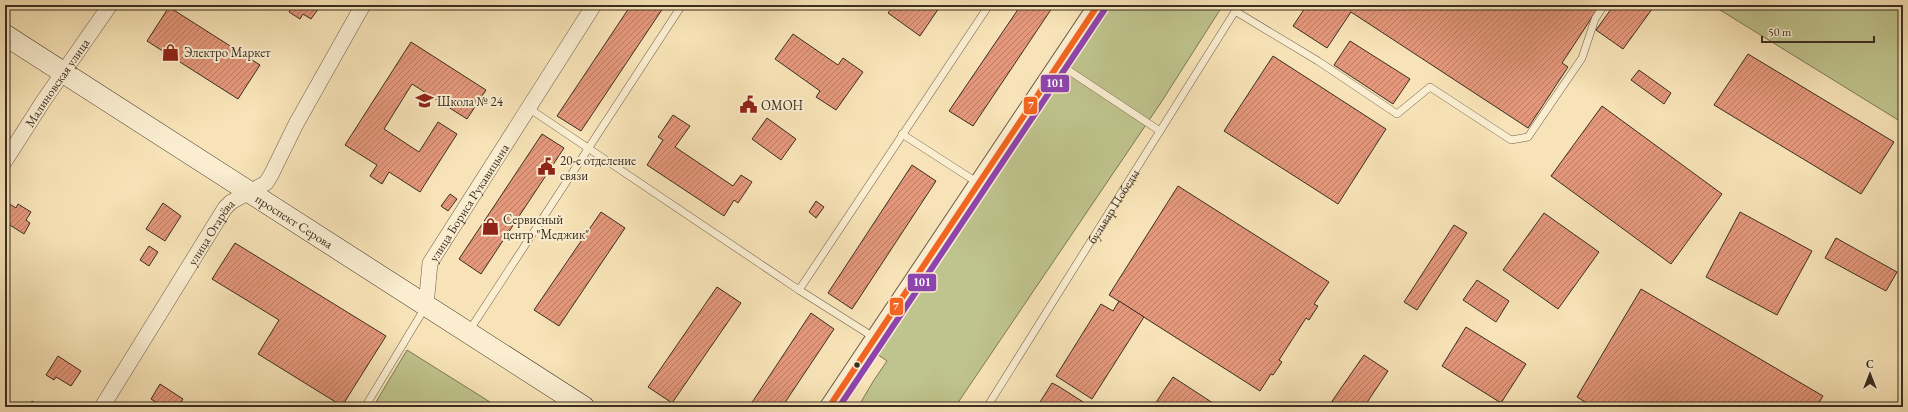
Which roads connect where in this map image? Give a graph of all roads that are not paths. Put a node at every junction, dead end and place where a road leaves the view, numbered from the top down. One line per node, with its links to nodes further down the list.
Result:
1 (110, 5): 11 (street, Малиновская улица)
2 (363, 5): 18 (street, улица Огарёва)
3 (594, 5): 12 (street, улица Бориса Рукавицына)
4 (682, 5): 15 (lane)
5 (989, 5): 14 (lane)
6 (1098, 5): 10 (street)
7 (1604, 5): 8 (lane)
8 (1237, 8): 13 (lane, бульвар Победы)
9 (5, 35): 11 (main road, проспект Серова)
10 (1059, 64): 13 (lane); 17 (street)
11 (64, 73): 16 (street, Малиновская улица); 18 (main road, проспект Серова)
12 (527, 107): 15 (lane); 20 (street, улица Бориса Рукавицына)
13 (1160, 131): 27 (lane, бульвар Победы)
14 (902, 134): 17 (lane); 19 (lane)
15 (589, 149): 19 (lane); 21 (lane)
16 (5, 161)
17 (979, 184): 22 (street)
18 (249, 193): 20 (main road, проспект Серова); 24 (street, улица Огарёва)
19 (800, 290): 22 (lane)
20 (426, 306): 21 (main road, проспект Серова); 25 (lane, улица Бориса Рукавицына)
21 (468, 333): 26 (main road, проспект Серова)
22 (875, 338): 23 (street)
23 (834, 405)
24 (102, 407)
25 (365, 407)
26 (584, 407)
27 (987, 407)

